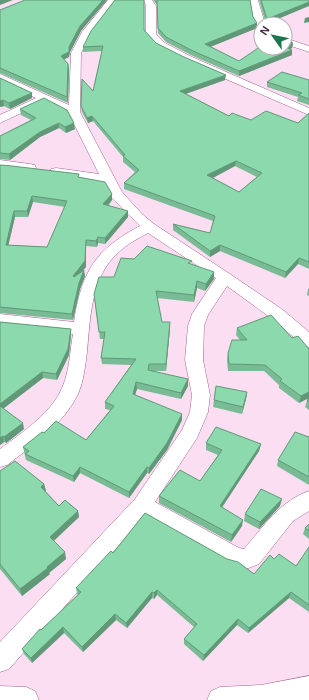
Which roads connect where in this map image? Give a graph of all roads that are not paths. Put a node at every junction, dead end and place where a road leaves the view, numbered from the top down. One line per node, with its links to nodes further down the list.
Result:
1 (113, 0): 9 (street)
2 (148, 0): 10 (street)
3 (254, 0): 4 (street)
4 (258, 16)
5 (293, 44): 6 (street)
6 (309, 49)
7 (0, 77): 8 (street)
8 (45, 98): 9 (street); 11 (street)
9 (74, 112): 13 (street)
10 (309, 112)
11 (0, 119)
12 (0, 164): 13 (street)
13 (108, 179): 14 (street)
14 (149, 227): 15 (street); 17 (street)
15 (225, 277): 18 (street); 21 (street)
16 (0, 320): 17 (street)
17 (82, 329): 19 (street)
18 (309, 341)
19 (0, 459)
20 (309, 500): 21 (street)
21 (142, 505): 22 (street)
22 (0, 660)
23 (309, 688): 26 (street)
24 (0, 699): 25 (street)
25 (26, 700)
26 (220, 700)

